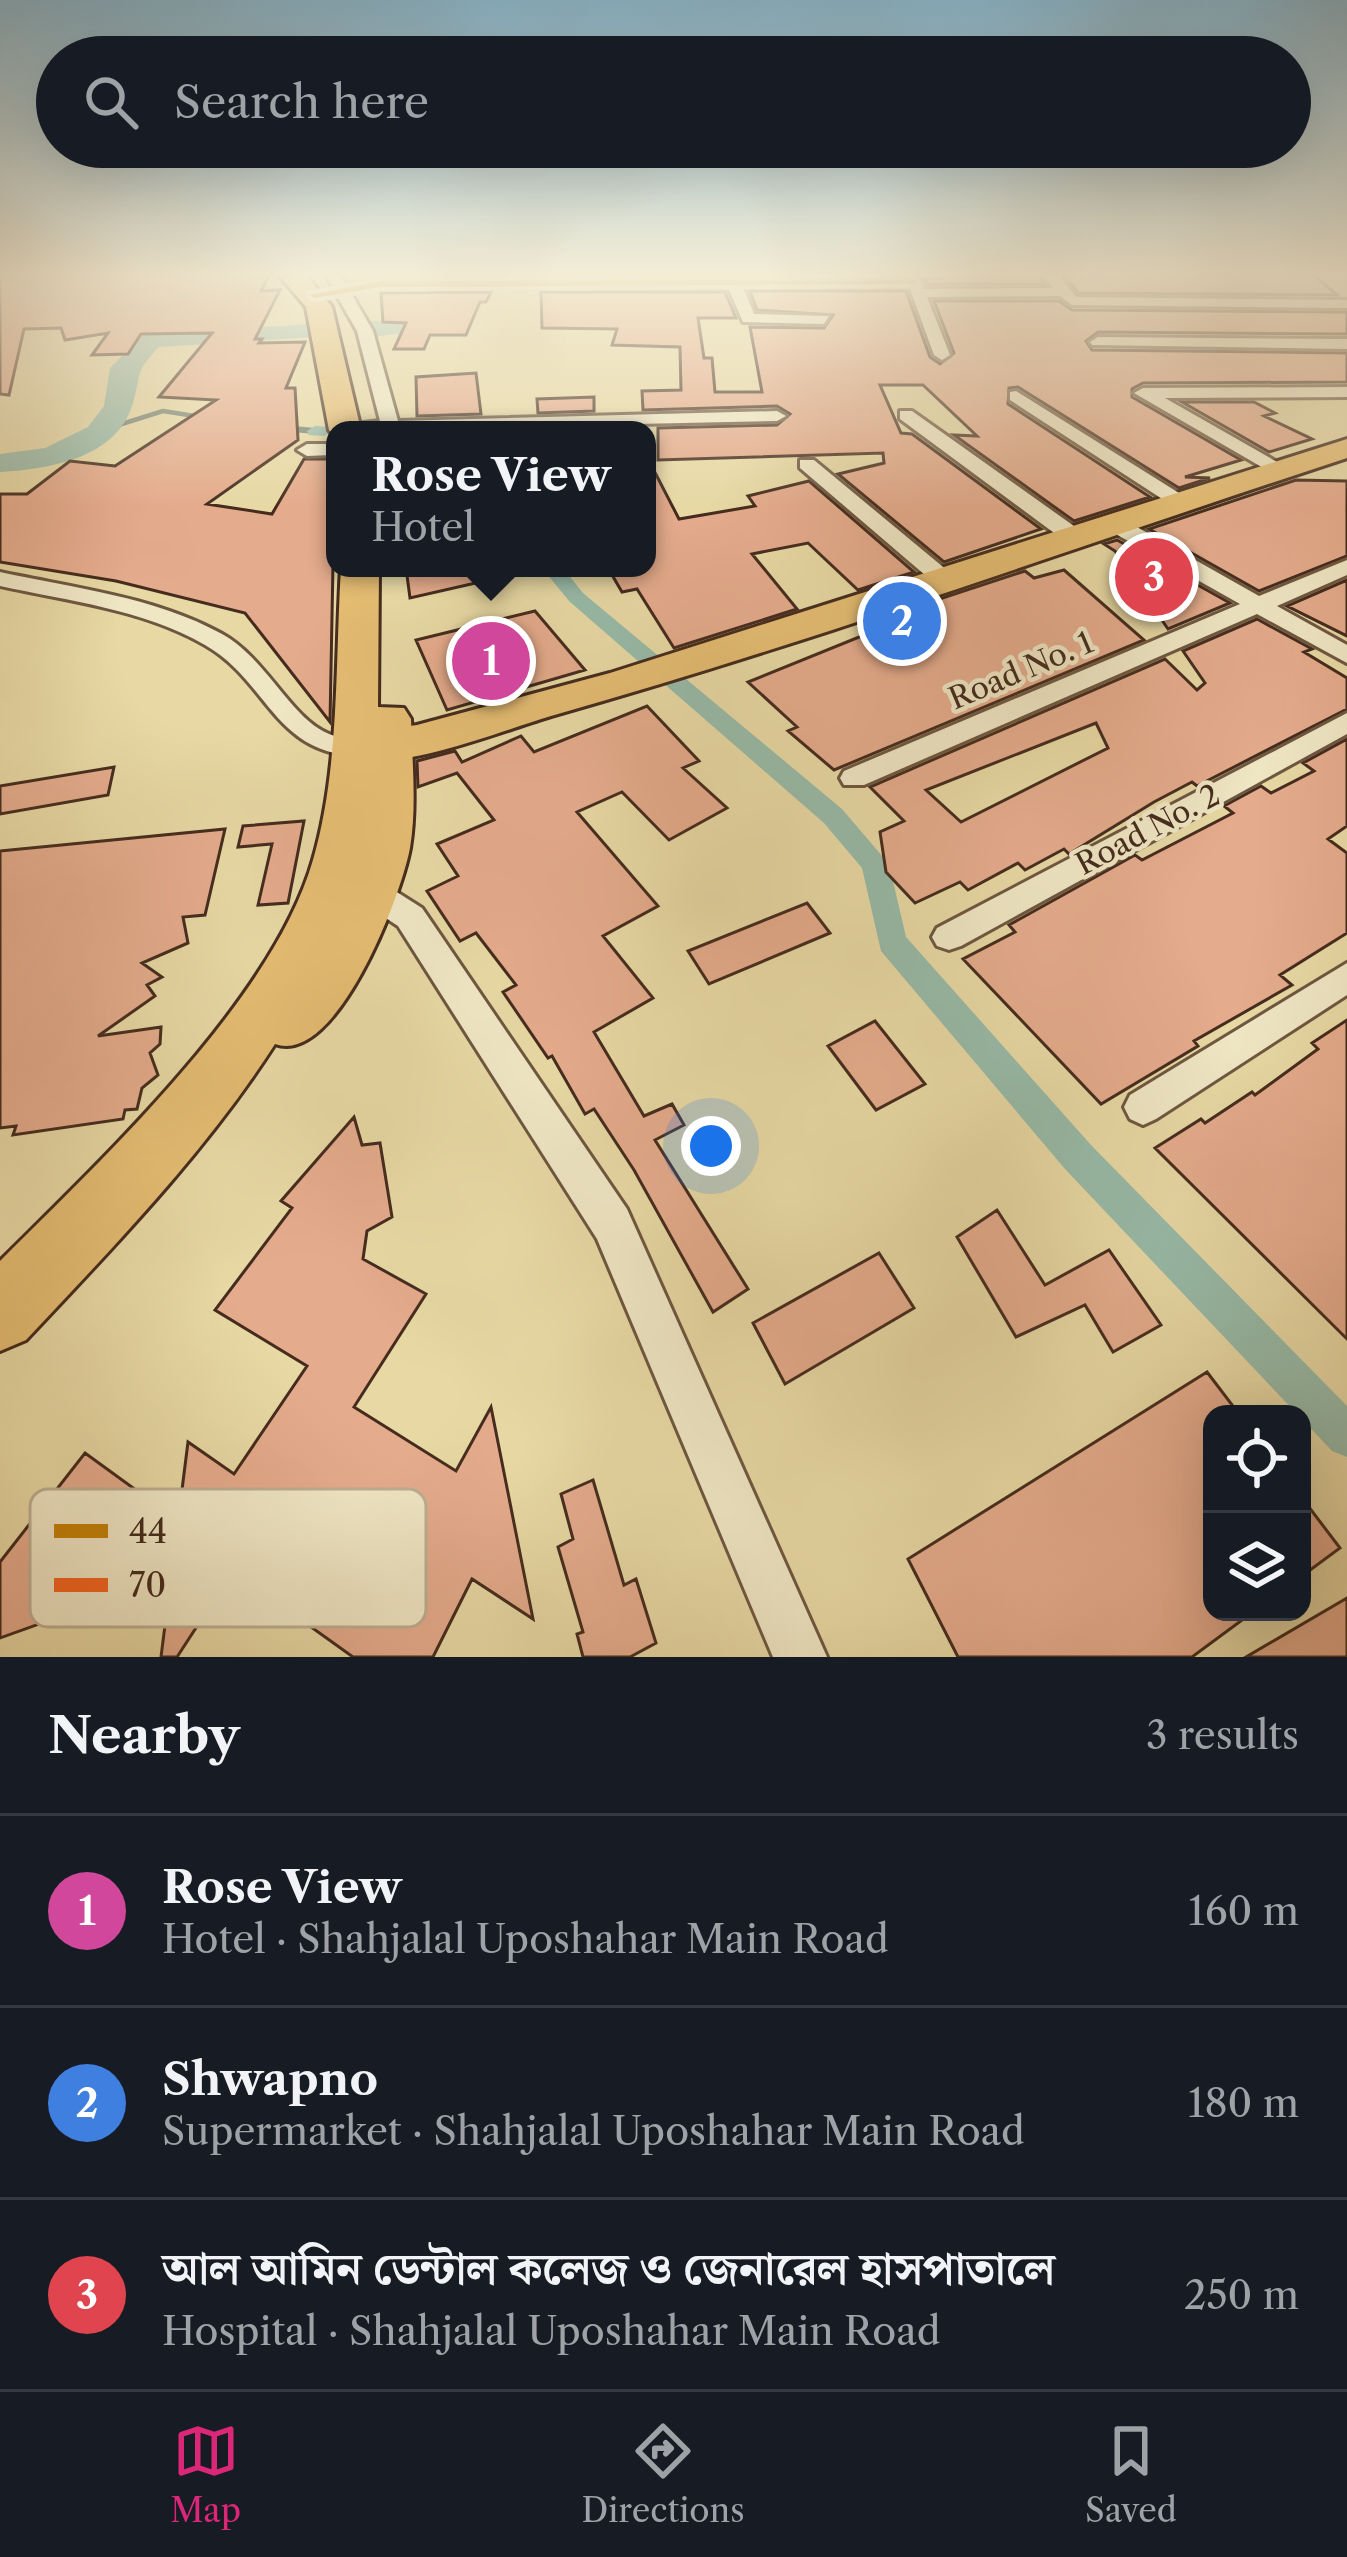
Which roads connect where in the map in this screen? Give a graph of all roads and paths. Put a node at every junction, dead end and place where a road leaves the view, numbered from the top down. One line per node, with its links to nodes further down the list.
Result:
1 (343, 352): 8 (highway)
2 (364, 352): 9 (street)
3 (1347, 392): 16 (street)
4 (1016, 396): 17 (street)
5 (906, 415): 19 (street)
6 (777, 416): 7 (street)
7 (638, 419): 10 (street); 11 (street)
8 (359, 421)
9 (361, 421)
10 (595, 421)
11 (611, 421)
12 (326, 444): 14 (street)
13 (1347, 448): 16 (main road)
14 (307, 450)
15 (808, 464): 23 (street)
16 (1279, 471): 17 (main road)
17 (1180, 502): 18 (main road)
18 (1113, 524): 19 (main road); 25 (street)
19 (1073, 536): 23 (main road)
20 (1347, 567): 25 (street, Road No. 1)
21 (362, 577): 28 (highway)
22 (387, 577): 28 (highway)
23 (940, 577): 28 (main road)
24 (0, 579): 28 (street)
25 (1259, 606): 26 (street); 29 (street, Road No. 1)
26 (1347, 656)
27 (1347, 722): 31 (street, Road No. 2)
28 (372, 745): 30 (highway)
29 (854, 778)
30 (350, 890): 34 (highway); 35 (street)
31 (949, 938)
32 (1347, 977): 33 (street)
33 (1143, 1107)
34 (0, 1314)
35 (800, 1657)

